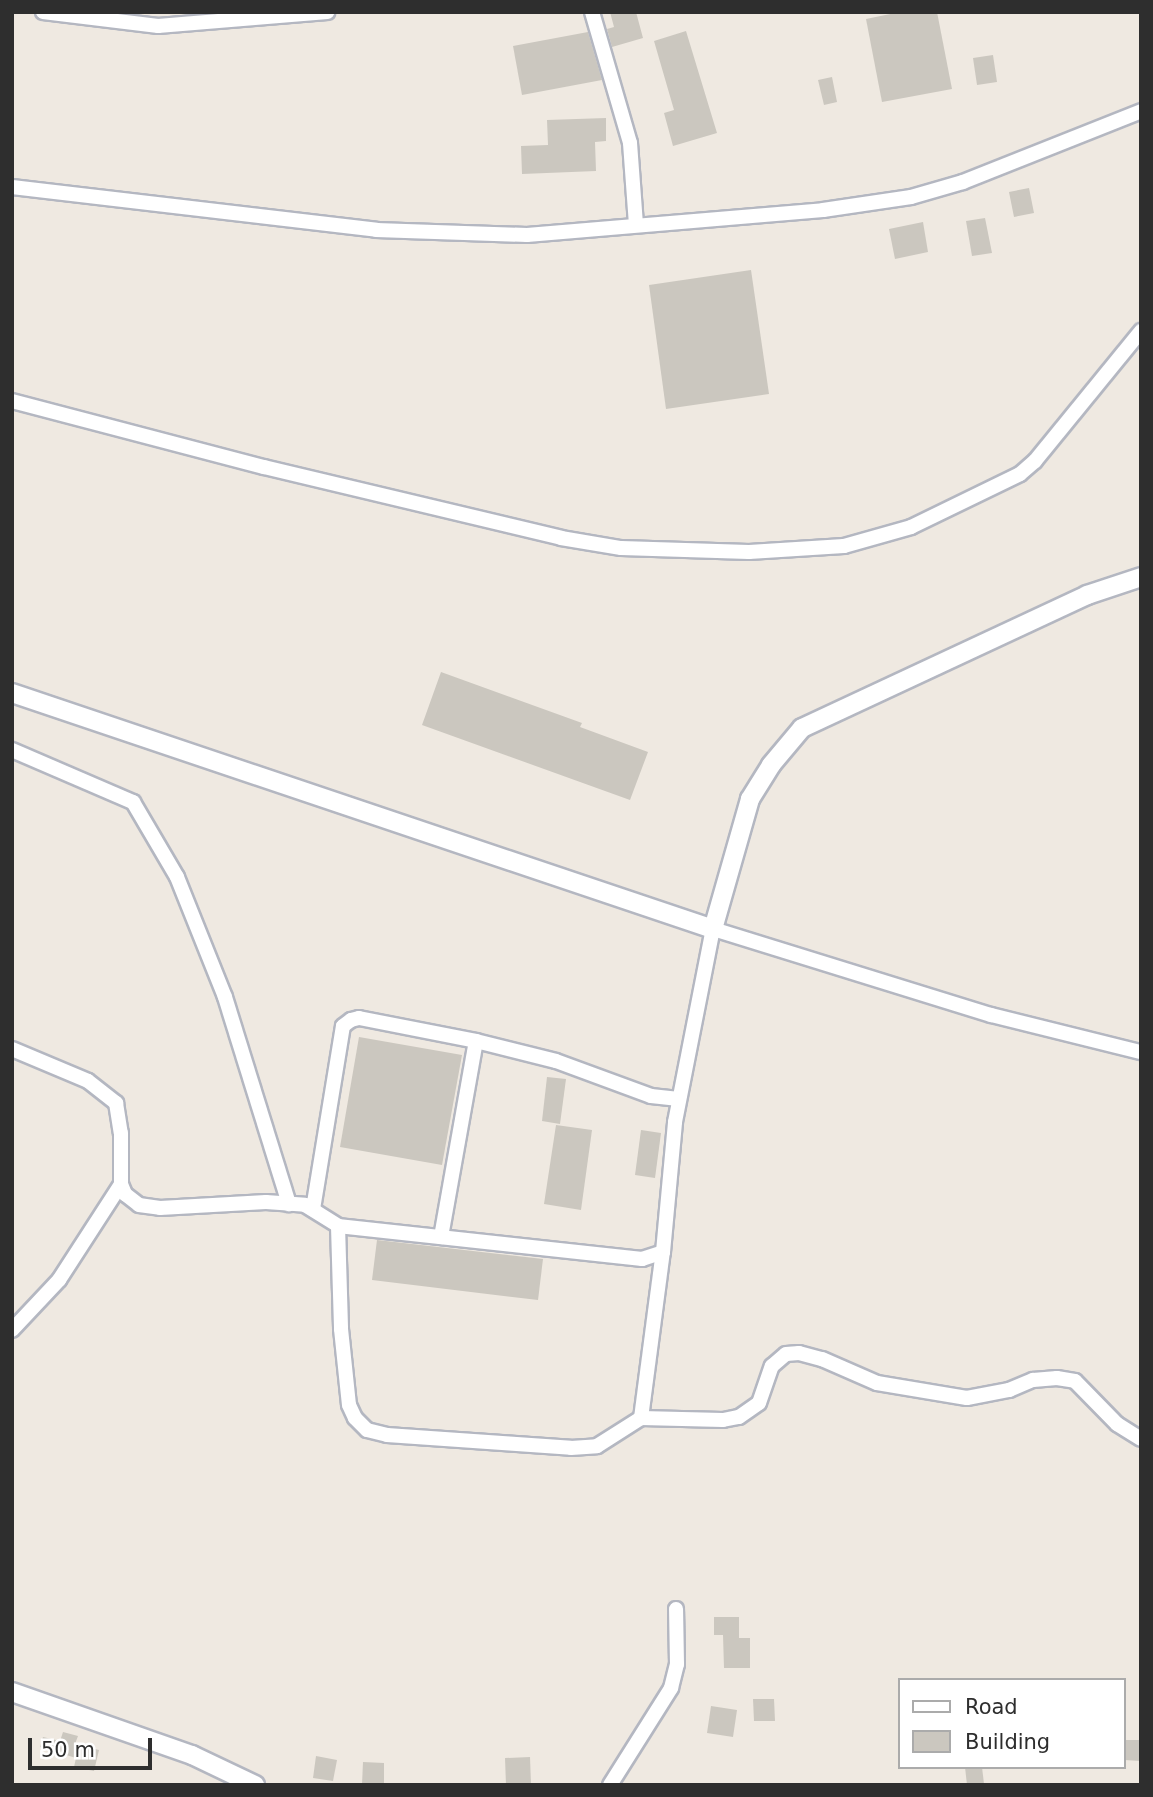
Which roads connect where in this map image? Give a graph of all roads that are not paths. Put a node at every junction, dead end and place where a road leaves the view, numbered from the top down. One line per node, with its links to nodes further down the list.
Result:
1 (43, 12): 2 (street)
2 (327, 12)
3 (592, 12): 6 (street)
4 (1141, 111): 6 (street)
5 (12, 187): 6 (street)
6 (636, 225)
7 (1141, 331): 8 (street)
8 (12, 401)
9 (1141, 577): 12 (street)
10 (12, 693): 12 (street)
11 (12, 750): 18 (street)
12 (713, 929): 15 (street); 16 (street)
13 (476, 1041): 16 (street); 19 (street); 21 (street)
14 (12, 1049): 17 (street)
15 (1141, 1052)
16 (679, 1100): 22 (street)
17 (121, 1184): 18 (street); 23 (street)
18 (289, 1204): 19 (street)
19 (313, 1209): 20 (street)
20 (338, 1226): 21 (street); 24 (street)
21 (441, 1237): 22 (street)
22 (663, 1252): 24 (street)
23 (12, 1330)
24 (641, 1418): 25 (street)
25 (1141, 1439)
26 (676, 1609): 29 (street)
27 (12, 1692): 28 (street)
28 (255, 1785)
29 (610, 1785)

